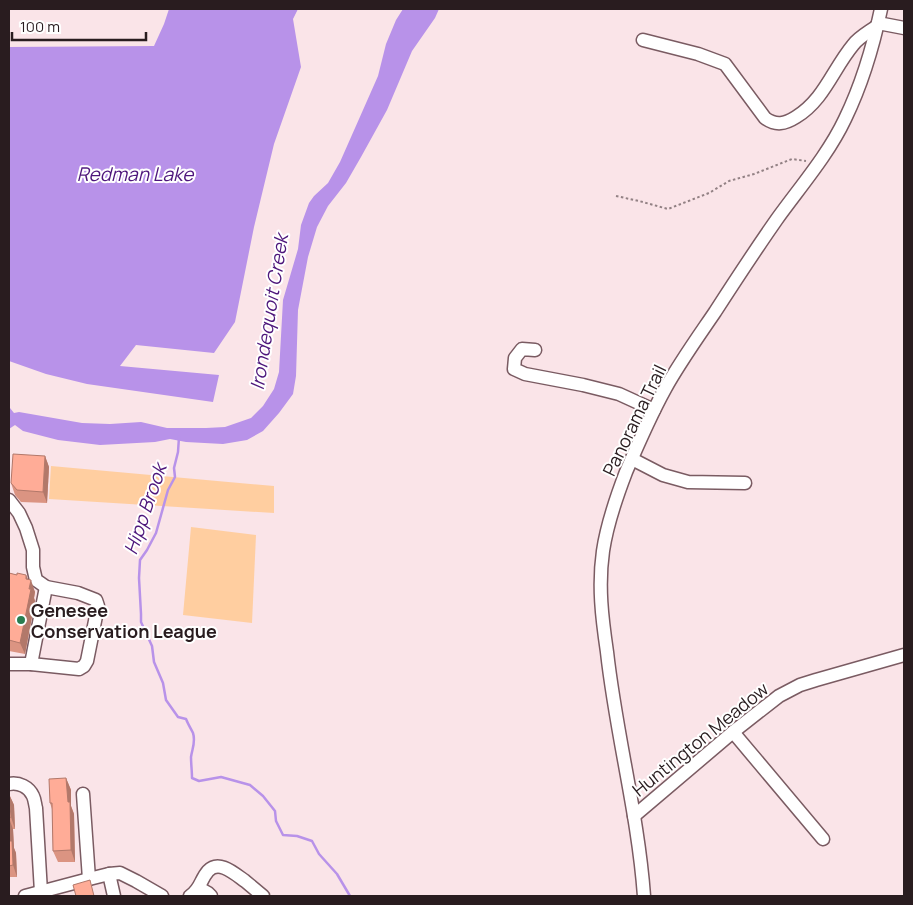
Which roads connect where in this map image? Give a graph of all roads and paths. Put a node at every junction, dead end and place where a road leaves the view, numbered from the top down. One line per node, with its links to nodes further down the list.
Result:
1 (881, 9): 2 (street, Panorama Trail)
2 (877, 24): 3 (street); 4 (street); 8 (street, Panorama Trail)
3 (904, 28)
4 (643, 40)
5 (808, 162): 6 (path)
6 (616, 196)
7 (535, 350): 8 (street)
8 (654, 410): 9 (street, Panorama Trail)
9 (632, 459): 10 (street); 19 (street, Panorama Trail)
10 (745, 483)
11 (9, 500): 12 (street)
12 (46, 587): 15 (street); 15 (street)
13 (904, 656): 16 (street, Huntington Meadow)
14 (9, 664): 15 (street)
15 (31, 664)
16 (733, 732): 19 (street, Huntington Meadow); 20 (street)
17 (9, 784): 23 (street)
18 (82, 794): 22 (street)
19 (634, 816): 30 (street, Panorama Trail)
20 (823, 839)
21 (109, 874): 22 (street); 26 (street); 27 (street)
22 (89, 879): 23 (street)
23 (49, 892): 25 (street)
24 (195, 892): 28 (street); 29 (street)
25 (25, 896)
26 (114, 896)
27 (162, 896)
28 (210, 896)
29 (263, 896)
30 (644, 896)

